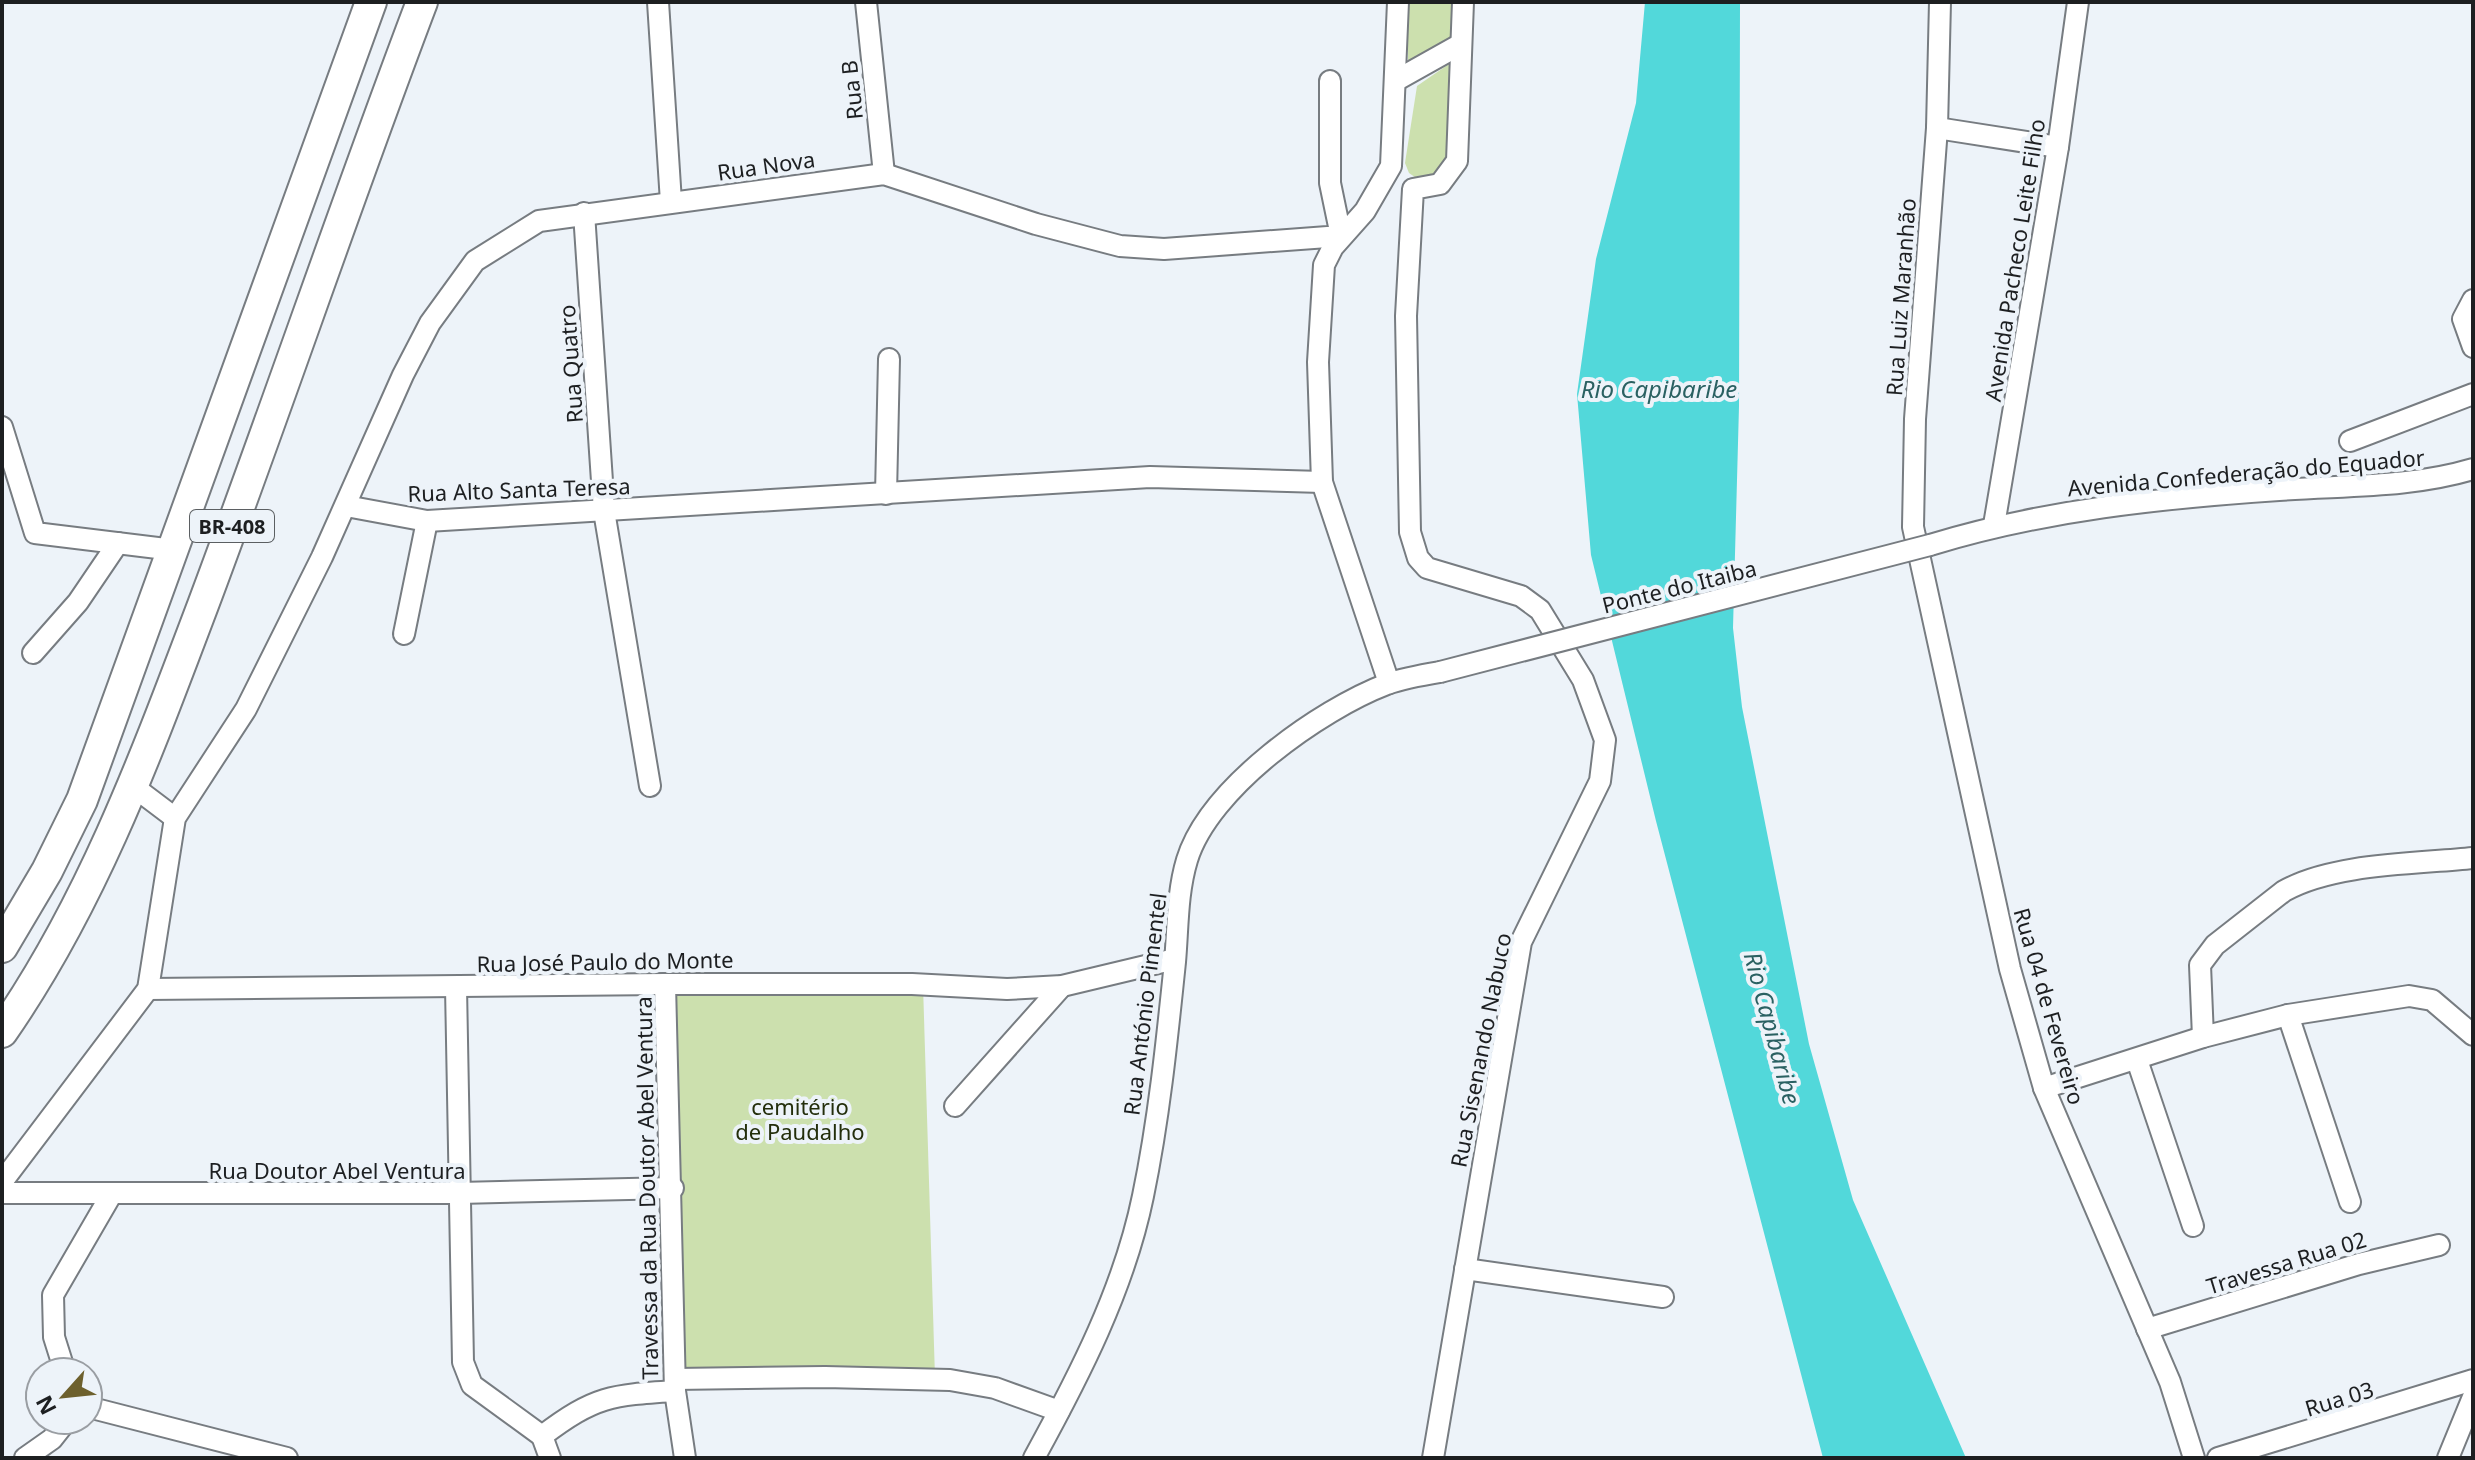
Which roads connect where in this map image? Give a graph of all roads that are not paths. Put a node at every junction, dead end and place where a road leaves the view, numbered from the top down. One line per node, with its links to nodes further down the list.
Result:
1 (371, 2): 35 (highway, BR-408)
2 (422, 2): 42 (highway, BR-408)
3 (658, 2): 17 (street)
4 (866, 2): 15 (street, Rua B)
5 (1398, 2): 11 (street)
6 (1463, 2): 9 (street)
7 (1940, 2): 12 (street, Rua Luiz Maranhão)
8 (2078, 2): 13 (street, Avenida Pacheco Leite Filho)
9 (1461, 44): 11 (street); 16 (street)
10 (1330, 81): 19 (street)
11 (1395, 81): 14 (street)
12 (1937, 128): 13 (street); 36 (street, Rua Luiz Maranhão)
13 (2058, 147): 32 (street, Avenida Pacheco Leite Filho)
14 (1391, 166): 16 (street); 19 (street)
15 (884, 174): 17 (street, Rua Nova); 19 (street, Rua Nova)
16 (1413, 189): 66 (street, Rua Sisenando Nabuco)
17 (671, 202): 18 (street, Rua Nova)
18 (584, 213): 29 (street, Rua Nova); 30 (street, Rua Quatro)
19 (1341, 236): 27 (street)
20 (2473, 300): 21 (street)
21 (2473, 347)
22 (889, 359): 28 (street)
23 (2473, 394): 25 (street)
24 (2, 427): 33 (street)
25 (2350, 441)
26 (2473, 469): 32 (street, Avenida Confederação do Equador)
27 (1322, 482): 28 (street, Rua Alto Santa Teresa); 40 (street)
28 (886, 494): 30 (street, Rua Alto Santa Teresa)
29 (346, 506): 31 (street, Rua Alto Santa Teresa); 43 (street)
30 (604, 511): 31 (street, Rua Alto Santa Teresa); 41 (street, Rua Quatro)
31 (427, 521): 37 (street)
32 (1994, 525): 34 (street, Avenida Confederação do Equador)
33 (118, 543): 35 (street); 38 (street)
34 (1930, 545): 39 (street, Ponte do Itaiba, bridge)
35 (174, 550): 45 (highway, BR-408)
36 (1927, 595): 56 (street, Rua 04 de Fevereiro)
37 (404, 634)
38 (33, 653)
39 (1440, 672): 40 (street, Rua António Pimentel)
40 (1389, 683): 46 (street, Rua António Pimentel)
41 (650, 786)
42 (134, 787): 43 (street); 52 (highway, BR-408)
43 (175, 818): 50 (street)
44 (2473, 858): 53 (street)
45 (2, 947)
46 (1175, 959): 48 (street, Rua José Paulo do Monte); 74 (street, Rua António Pimentel)
47 (665, 984): 48 (street, Rua José Paulo do Monte); 49 (street, Rua José Paulo do Monte); 59 (street, Travessa da Rua Doutor Abel Ventura)
48 (1062, 986): 57 (street)
49 (456, 987): 50 (street, Rua José Paulo do Monte); 61 (street)
50 (148, 989): 58 (street)
51 (2288, 1015): 53 (street); 54 (street); 63 (street)
52 (2, 1032)
53 (2203, 1037): 55 (street)
54 (2472, 1038)
55 (2137, 1060): 56 (street); 64 (street)
56 (2044, 1088): 68 (street, Rua 04 de Fevereiro)
57 (955, 1106)
58 (2, 1182)
59 (673, 1188): 61 (street, Rua Doutor Abel Ventura); 71 (street, Travessa da Rua Doutor Abel Ventura)
60 (2, 1193): 62 (street, Rua Doutor Abel Ventura)
61 (459, 1193): 62 (street, Rua Doutor Abel Ventura); 76 (street)
62 (111, 1195): 69 (street)
63 (2350, 1202)
64 (2193, 1226)
65 (2439, 1245): 68 (street, Travessa Rua 02)
66 (1465, 1269): 67 (street); 82 (street, Rua Sisenando Nabuco)
67 (1663, 1297)
68 (2147, 1329): 83 (street, Rua 04 de Fevereiro)
69 (60, 1356)
70 (2473, 1380): 84 (street, Rua 03)
71 (675, 1385): 74 (street); 76 (street); 80 (street, Travessa da Rua Doutor Abel Ventura)
72 (2473, 1397): 85 (street)
73 (104, 1411): 78 (street)
74 (1059, 1411): 81 (street, Rua António Pimentel)
75 (54, 1436): 77 (street)
76 (542, 1436): 79 (street)
77 (25, 1458)
78 (287, 1458)
79 (550, 1458)
80 (685, 1458)
81 (1034, 1458)
82 (1433, 1458)
83 (2194, 1458)
84 (2218, 1458)
85 (2448, 1458)

